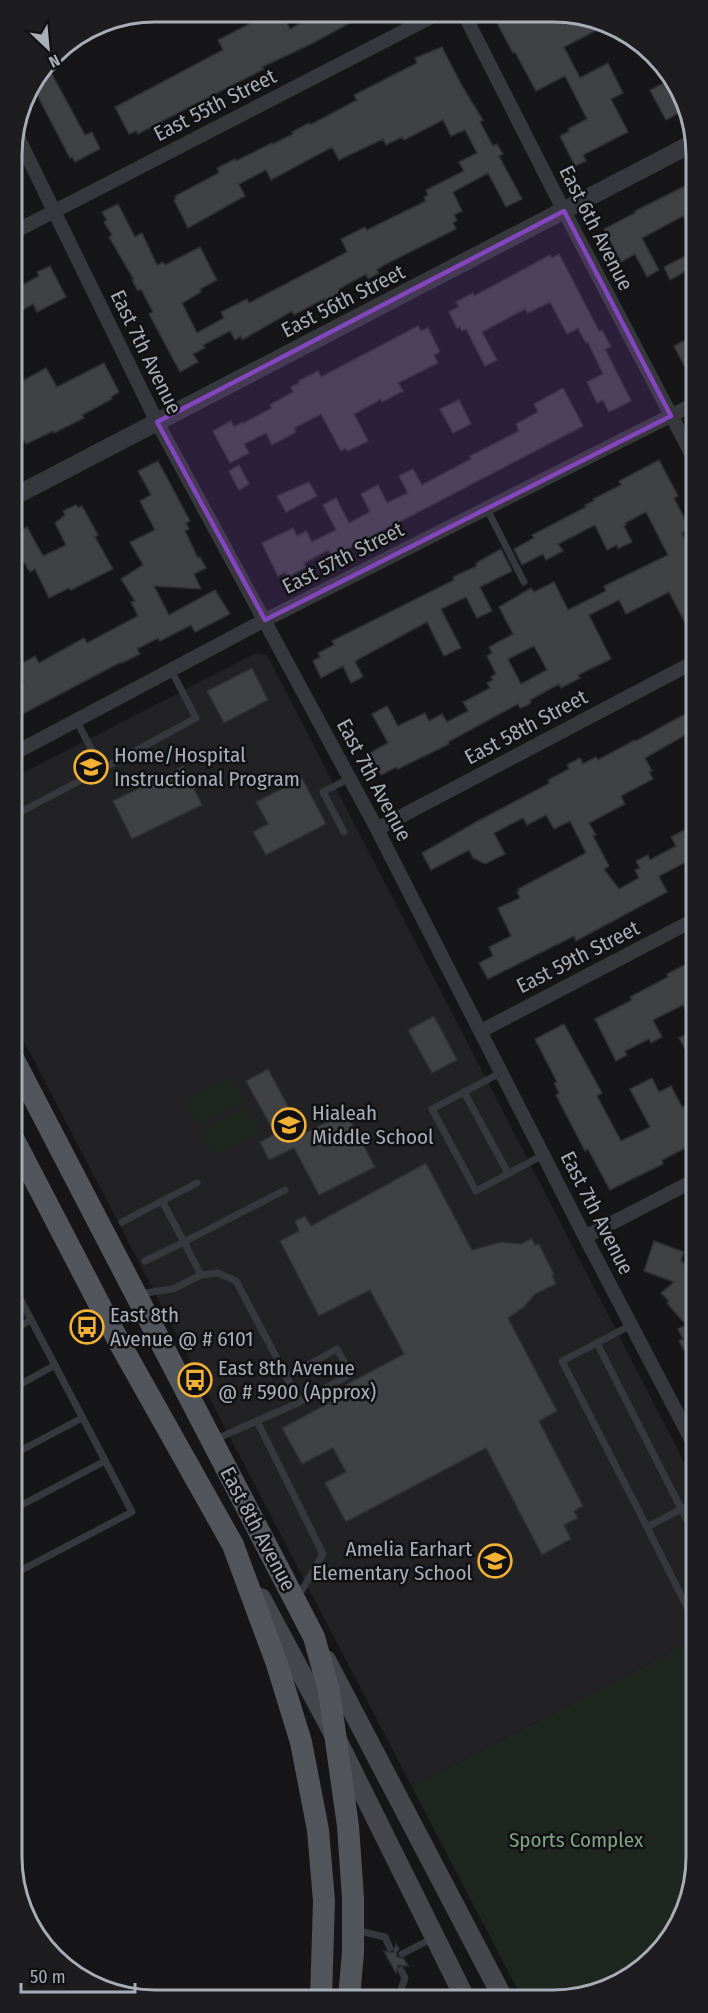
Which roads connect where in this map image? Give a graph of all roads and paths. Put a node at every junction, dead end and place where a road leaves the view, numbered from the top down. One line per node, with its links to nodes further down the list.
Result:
1 (422, 22): 5 (street, East 55th Street)
2 (468, 22): 6 (street, East 6th Avenue)
3 (23, 148): 5 (street, East 7th Avenue)
4 (685, 148): 6 (street, East 56th Street)
5 (55, 211): 7 (street, East 55th Street); 10 (street, East 7th Avenue)
6 (564, 211): 9 (street, East 6th Avenue); 10 (street, East 56th Street)
7 (23, 228)
8 (686, 408): 9 (street, East 57th Street)
9 (671, 416): 11 (street, East 6th Avenue); 13 (street, East 57th Street)
10 (157, 422): 12 (street, East 56th Street); 15 (street, East 7th Avenue)
11 (686, 444)
12 (23, 492)
13 (488, 508): 14 (lane); 15 (street, East 57th Street)
14 (524, 582)
15 (265, 620): 17 (street, East 57th Street); 21 (street, East 7th Avenue)
16 (686, 666): 23 (street, East 58th Street)
17 (171, 670): 18 (street, East 57th Street); 20 (lane)
18 (76, 720): 19 (street, East 57th Street); 20 (lane)
19 (23, 749)
20 (102, 769): 22 (lane)
21 (350, 778): 23 (street, East 7th Avenue); 24 (lane)
22 (23, 811)
23 (377, 829): 26 (street, East 7th Avenue)
24 (344, 832)
25 (686, 924): 26 (street, East 59th Street)
26 (481, 1031): 27 (street, East 7th Avenue)
27 (502, 1072): 29 (lane); 32 (street, East 7th Avenue)
28 (22, 1076): 30 (main road, East 8th Avenue)
29 (464, 1092): 34 (lane); 34 (lane)
30 (53, 1135): 31 (main road); 44 (main road, East 8th Avenue)
31 (22, 1144)
32 (543, 1155): 34 (lane); 40 (street, East 7th Avenue)
33 (22, 1156): 59 (main road, East 8th Avenue)
34 (508, 1173)
35 (197, 1183): 38 (lane)
36 (685, 1185): 40 (street)
37 (285, 1190): 41 (lane)
38 (162, 1201): 39 (lane); 41 (lane)
39 (122, 1222)
40 (585, 1237): 48 (street, East 7th Avenue)
41 (184, 1242): 42 (lane); 43 (lane)
42 (145, 1261)
43 (201, 1275): 44 (lane); 51 (lane)
44 (136, 1294): 57 (main road, East 8th Avenue)
45 (22, 1303): 46 (lane)
46 (31, 1320): 47 (lane); 50 (lane)
47 (22, 1325)
48 (631, 1325): 49 (lane); 56 (street, East 7th Avenue)
49 (597, 1343): 63 (lane); 65 (lane)
50 (55, 1365): 52 (lane); 54 (lane)
51 (286, 1377): 53 (lane); 53 (lane)
52 (22, 1383)
53 (300, 1402): 55 (lane)
54 (82, 1418): 58 (lane); 60 (lane)
55 (257, 1421): 57 (lane); 68 (lane)
56 (685, 1425)
57 (212, 1441): 59 (main road); 68 (main road, East 8th Avenue)
58 (22, 1450)
59 (183, 1455): 66 (main road, East 8th Avenue)
60 (105, 1461): 61 (lane); 67 (lane)
61 (22, 1505)
62 (685, 1507): 63 (lane)
63 (681, 1509): 64 (lane); 65 (lane)
64 (685, 1517)
65 (647, 1527): 69 (lane)
66 (232, 1545): 71 (main road, East 8th Avenue); 77 (main road)
67 (22, 1571)
68 (296, 1601): 70 (main road, East 8th Avenue)
69 (685, 1602)
70 (315, 1637): 71 (main road); 81 (main road, East 8th Avenue)
71 (336, 1740): 72 (main road); 73 (main road, East 8th Avenue)
72 (353, 1930): 74 (lane); 78 (main road)
73 (435, 1937): 75 (lane); 80 (main road, East 8th Avenue)
74 (390, 1948)
75 (402, 1954)
76 (401, 1970): 79 (lane)
77 (321, 1990)
78 (349, 1990)
79 (401, 1990)
80 (461, 1990)
81 (499, 1990)

